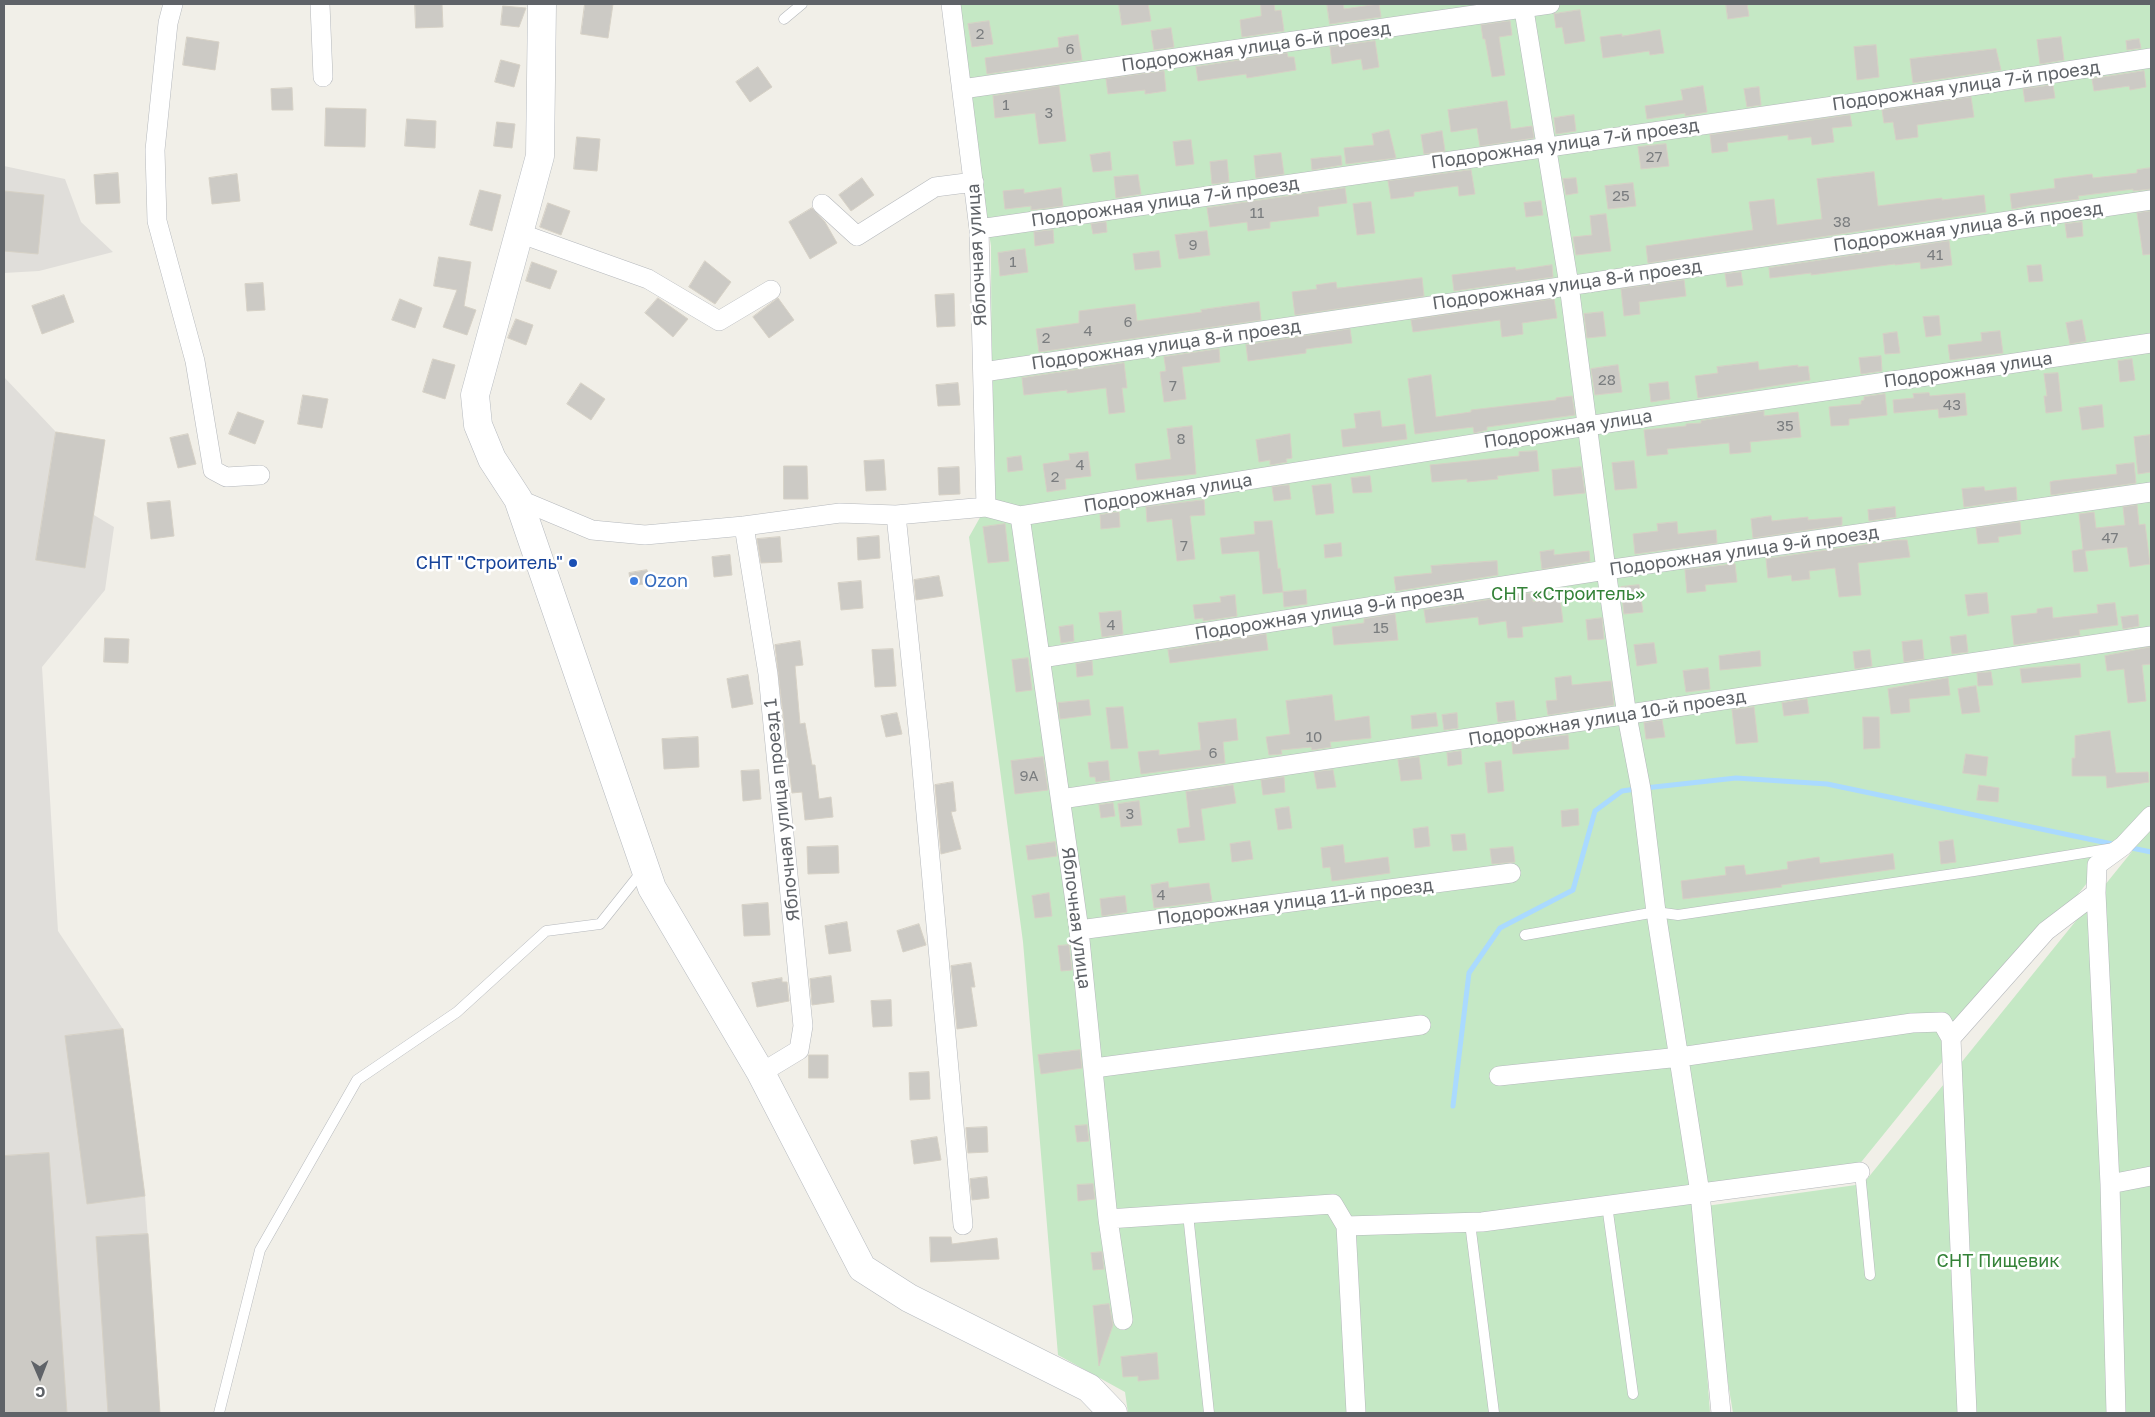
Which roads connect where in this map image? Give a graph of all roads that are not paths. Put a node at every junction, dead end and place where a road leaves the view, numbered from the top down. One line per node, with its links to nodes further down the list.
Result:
1 (173, 4): 23 (street)
2 (320, 4): 10 (street)
3 (542, 4): 17 (street)
4 (802, 4): 8 (lane)
5 (951, 4): 11 (street, Яблочная улица)
6 (1550, 4): 7 (street, Подорожная улица 6-й проезд)
7 (1523, 6): 11 (street, Подорожная улица 6-й проезд); 12 (street)
8 (784, 19)
9 (2151, 58): 12 (street, Подорожная улица 7-й проезд)
10 (323, 77)
11 (962, 89): 13 (street, Яблочная улица)
12 (1546, 146): 16 (street, Подорожная улица 7-й проезд); 18 (street)
13 (974, 182): 15 (street); 16 (street, Яблочная улица)
14 (2151, 200): 18 (street, Подорожная улица 8-й проезд)
15 (822, 204)
16 (979, 229): 21 (street, Яблочная улица)
17 (519, 233): 19 (street); 25 (street)
18 (1569, 285): 21 (street, Подорожная улица 8-й проезд); 22 (street)
19 (771, 290)
20 (2151, 343): 22 (street, Подорожная улица)
21 (983, 372): 26 (street, Яблочная улица)
22 (1588, 426): 28 (street, Подорожная улица); 30 (street)
23 (260, 475)
24 (2151, 492): 30 (street, Подорожная улица 9-й проезд)
25 (518, 499): 29 (street, Подорожная улица); 37 (street)
26 (986, 507): 27 (street, Подорожная улица); 28 (street, Подорожная улица)
27 (896, 515): 29 (street, Подорожная улица); 57 (street)
28 (1020, 516): 32 (street, Яблочная улица)
29 (744, 526): 47 (street, Яблочная улица проезд 1)
30 (1606, 570): 32 (street, Подорожная улица 9-й проезд); 33 (street)
31 (2151, 636): 33 (street, Подорожная улица 10-й проезд)
32 (1041, 658): 34 (street, Яблочная улица)
33 (1628, 716): 34 (street, Подорожная улица 10-й проезд); 40 (street)
34 (1062, 799): 41 (street, Яблочная улица)
35 (2151, 816): 36 (street)
36 (2123, 846): 39 (street); 40 (lane)
37 (645, 867): 47 (street); 62 (lane)
38 (1511, 873): 41 (street, Подорожная улица 11-й проезд)
39 (2096, 893): 44 (street); 51 (street)
40 (1656, 912): 42 (lane); 45 (street)
41 (1079, 930): 46 (street, Яблочная улица)
42 (1525, 935)
43 (1421, 1025): 46 (street)
44 (1950, 1038): 45 (street); 68 (street)
45 (1680, 1057): 48 (street); 52 (street)
46 (1094, 1068): 55 (street, Яблочная улица)
47 (761, 1073): 63 (street)
48 (1498, 1076)
49 (1860, 1172): 52 (street); 59 (lane)
50 (2151, 1176): 51 (street)
51 (2110, 1184): 69 (street)
52 (1700, 1193): 53 (street); 67 (street)
53 (1608, 1205): 56 (street); 61 (lane)
54 (1188, 1214): 55 (street); 58 (street); 64 (lane)
55 (1108, 1219): 60 (street, Яблочная улица)
56 (1470, 1222): 58 (street); 66 (lane)
57 (963, 1225)
58 (1346, 1226): 65 (street)
59 (1870, 1275)
60 (1123, 1320)
61 (1633, 1394)
62 (219, 1413)
63 (1113, 1413)
64 (1209, 1413)
65 (1356, 1413)
66 (1494, 1413)
67 (1721, 1413)
68 (1967, 1413)
69 (2116, 1413)

